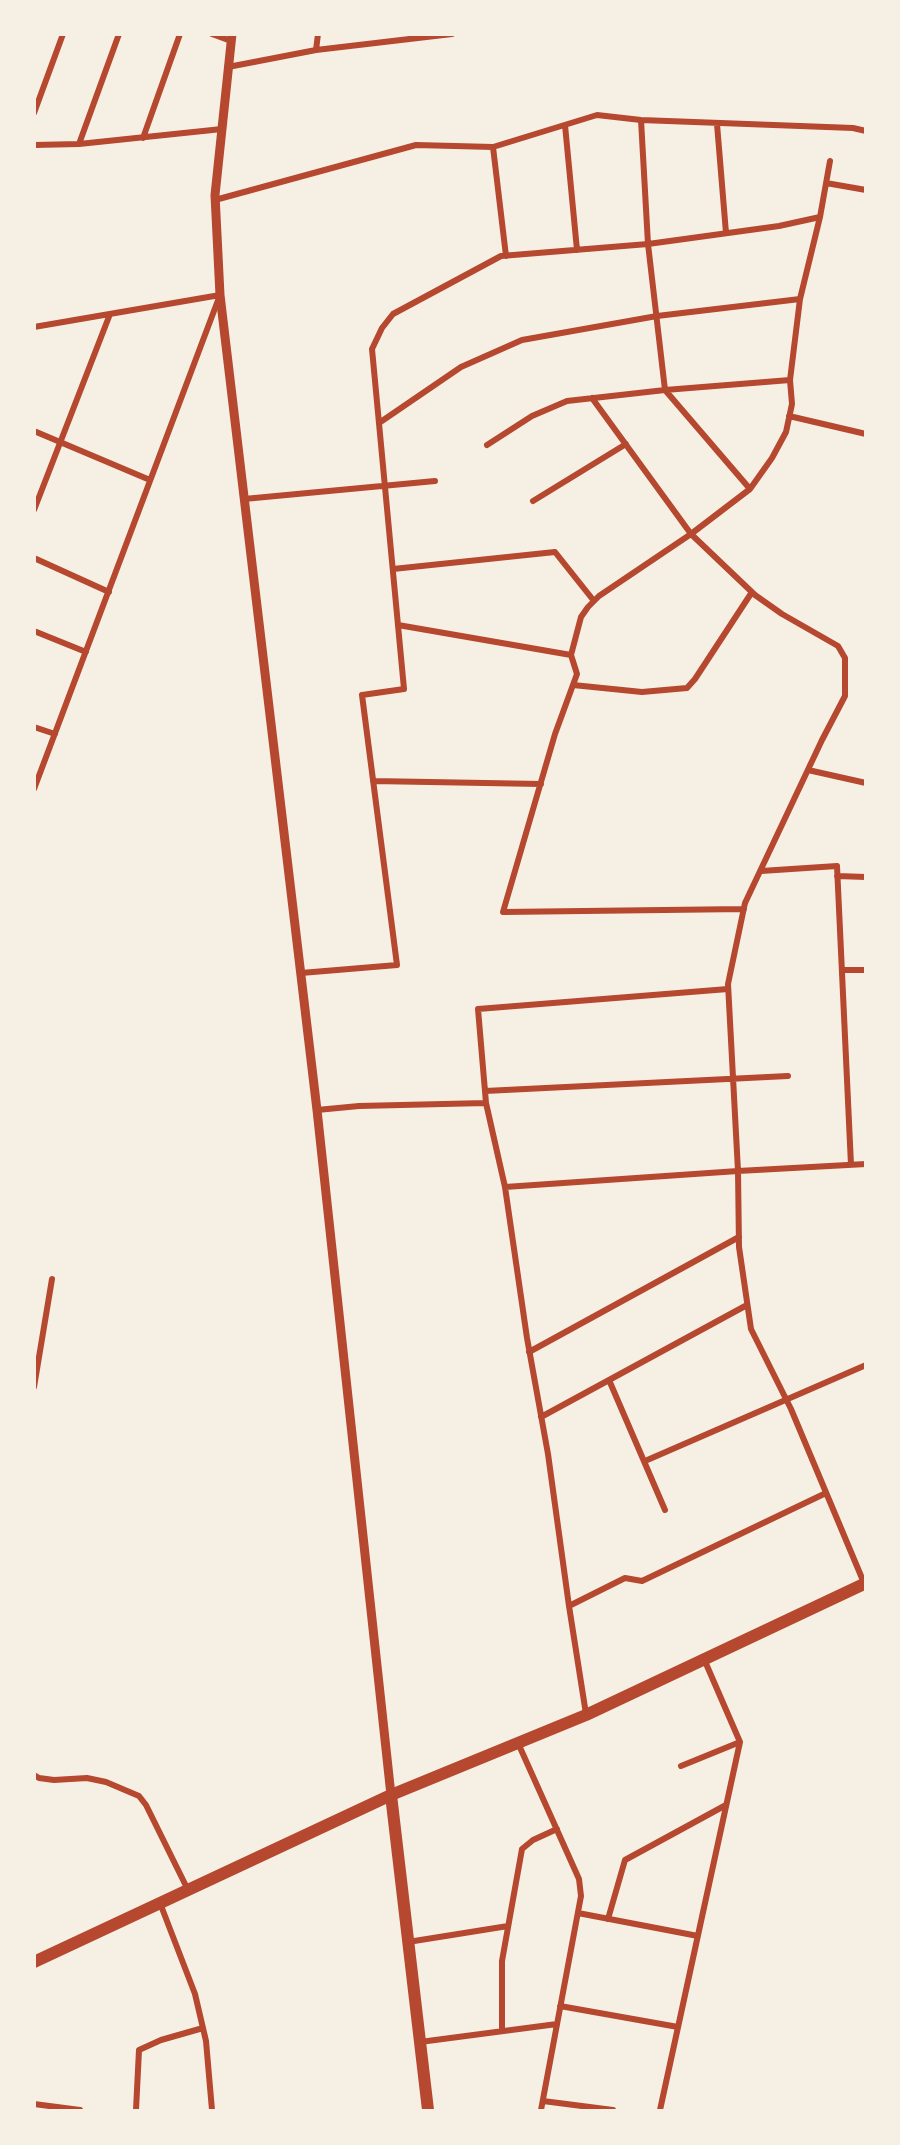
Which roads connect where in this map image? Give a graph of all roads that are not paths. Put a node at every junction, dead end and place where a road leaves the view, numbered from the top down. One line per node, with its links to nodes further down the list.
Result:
1 (63, 34): 12 (street)
2 (119, 34): 19 (street)
3 (180, 34): 18 (street)
4 (212, 34): 8 (street)
5 (318, 34): 10 (street)
6 (388, 34): 9 (street)
7 (452, 34): 9 (street)
8 (231, 38): 11 (street)
9 (387, 42): 10 (street)
10 (316, 50): 11 (street)
11 (228, 67): 16 (street)
12 (34, 113)
13 (641, 120): 14 (street); 15 (street); 28 (street)
14 (717, 124): 17 (street); 27 (street)
15 (566, 125): 21 (street); 29 (street)
16 (222, 129): 18 (street); 25 (street)
17 (866, 131)
18 (143, 138): 19 (street)
19 (79, 144): 20 (street)
20 (34, 145)
21 (493, 147): 25 (street); 30 (street)
22 (830, 161): 23 (street)
23 (826, 183): 24 (street); 26 (street)
24 (866, 190)
25 (215, 200): 31 (street)
26 (820, 217): 27 (street); 32 (street)
27 (726, 233): 28 (street)
28 (648, 244): 29 (street); 34 (street)
29 (577, 250): 30 (street)
30 (506, 256): 40 (street)
31 (220, 295): 33 (street); 46 (street); 50 (street)
32 (800, 298): 34 (street); 36 (street)
33 (110, 314): 35 (street); 43 (street)
34 (657, 316): 37 (street); 40 (street)
35 (34, 327)
36 (790, 380): 37 (street); 39 (street)
37 (665, 390): 38 (street); 49 (street)
38 (592, 398): 44 (street); 45 (street)
39 (789, 416): 42 (street); 49 (street)
40 (379, 423): 48 (street)
41 (34, 431): 43 (street)
42 (866, 434)
43 (61, 442): 46 (street); 52 (street)
44 (626, 444): 51 (street); 53 (street)
45 (487, 445)
46 (150, 480): 56 (street)
47 (435, 481): 48 (street)
48 (385, 486): 50 (street); 55 (street)
49 (750, 489): 53 (street)
50 (244, 499): 77 (street)
51 (532, 501)
52 (34, 510)
53 (691, 534): 57 (street); 58 (street)
54 (34, 558): 56 (street)
55 (393, 569): 58 (street); 59 (street)
56 (109, 592): 61 (street)
57 (752, 592): 63 (street); 66 (street)
58 (594, 601): 62 (street)
59 (398, 625): 62 (street); 67 (street)
60 (34, 631): 61 (street)
61 (86, 652): 65 (street)
62 (571, 655): 63 (street)
63 (573, 685): 69 (street)
64 (34, 727): 65 (street)
65 (56, 734): 70 (street)
66 (808, 770): 68 (street); 71 (street)
67 (373, 781): 69 (street); 77 (street)
68 (866, 783)
69 (541, 784): 74 (street)
70 (34, 789)
71 (761, 871): 72 (street); 74 (street)
72 (837, 876): 73 (street); 75 (street)
73 (866, 877)
74 (744, 909): 78 (street)
75 (842, 970): 76 (street); 85 (street)
76 (866, 970)
77 (301, 973): 83 (street)
78 (728, 988): 80 (street); 81 (street)
79 (788, 1076): 80 (street)
80 (733, 1080): 81 (street); 86 (street)
81 (485, 1091): 82 (street)
82 (486, 1103): 83 (street); 87 (street)
83 (317, 1110): 110 (street)
84 (866, 1164): 85 (street)
85 (851, 1165): 86 (street)
86 (738, 1171): 87 (street); 88 (street)
87 (505, 1187): 93 (street)
88 (739, 1237): 90 (street); 93 (street)
89 (52, 1279): 92 (street)
90 (747, 1305): 95 (street); 97 (street)
91 (34, 1339): 92 (street)
92 (43, 1339): 96 (street)
93 (529, 1352): 98 (street)
94 (866, 1365): 97 (street)
95 (609, 1380): 98 (street); 99 (street)
96 (34, 1387)
97 (786, 1400): 99 (street); 100 (street)
98 (541, 1417): 103 (street)
99 (645, 1461): 101 (street)
100 (826, 1493): 102 (street); 103 (street)
101 (665, 1510)
102 (865, 1583): 104 (main road)
103 (569, 1606): 105 (street)
104 (704, 1659): 105 (main road); 106 (street)
105 (586, 1715): 107 (main road)
106 (740, 1742): 108 (street); 111 (street)
107 (518, 1743): 110 (main road); 112 (street)
108 (681, 1766)
109 (34, 1775): 113 (street)
110 (391, 1795): 113 (main road); 119 (main road)
111 (726, 1805): 116 (street); 118 (street)
112 (556, 1829): 115 (street); 117 (street)
113 (188, 1890): 114 (main road)
114 (160, 1903): 120 (main road); 124 (street)
115 (578, 1913): 116 (street); 121 (street)
116 (608, 1919): 118 (street)
117 (508, 1926): 119 (street); 125 (street)
118 (698, 1936): 123 (street)
119 (408, 1942): 126 (main road)
120 (34, 1962)
121 (560, 2006): 122 (street); 123 (street)
122 (557, 2024): 125 (street); 127 (street)
123 (678, 2027): 135 (street)
124 (203, 2028): 130 (street); 131 (street)
125 (502, 2031): 126 (street)
126 (420, 2042): 132 (main road)
127 (543, 2101): 133 (street); 134 (street)
128 (34, 2103): 129 (street)
129 (80, 2110)
130 (136, 2110)
131 (212, 2110)
132 (428, 2110)
133 (541, 2110)
134 (613, 2110)
135 (660, 2110)

